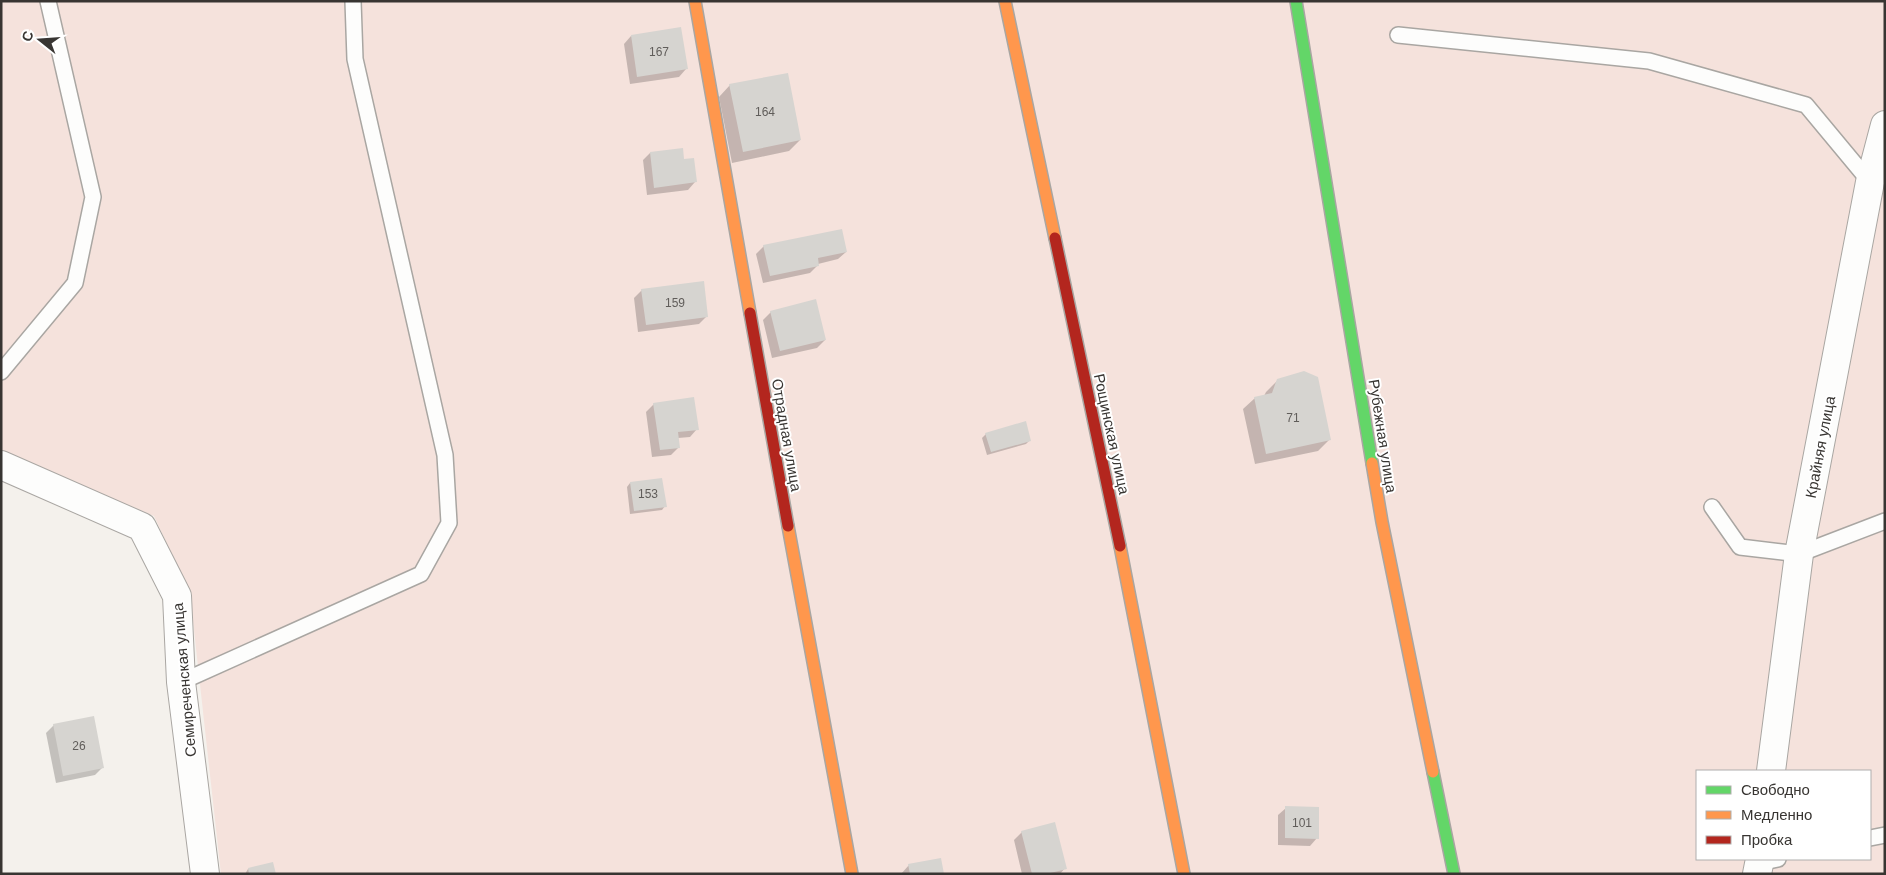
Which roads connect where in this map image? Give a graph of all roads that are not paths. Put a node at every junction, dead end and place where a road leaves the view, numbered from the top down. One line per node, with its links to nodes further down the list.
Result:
1 (48, 1): 9 (lane)
2 (354, 1): 14 (lane)
3 (695, 1): 19 (street, Отрадная улица)
4 (1005, 1): 20 (street, Рощинская улица)
5 (1296, 1): 21 (street, Рубежная улица)
6 (1398, 35): 8 (lane)
7 (1885, 125): 8 (street, Крайняя улица)
8 (1877, 181): 13 (street, Крайняя улица)
9 (1, 372)
10 (1, 465): 14 (street, Семиреченская улица)
11 (1712, 507): 13 (lane)
12 (1885, 521): 13 (lane)
13 (1799, 554): 15 (street, Крайняя улица)
14 (181, 682): 18 (street, Семиреченская улица)
15 (1771, 770)
16 (1885, 834): 17 (lane)
17 (1871, 838)
18 (205, 874)
19 (852, 874)
20 (1184, 874)
21 (1454, 874)

